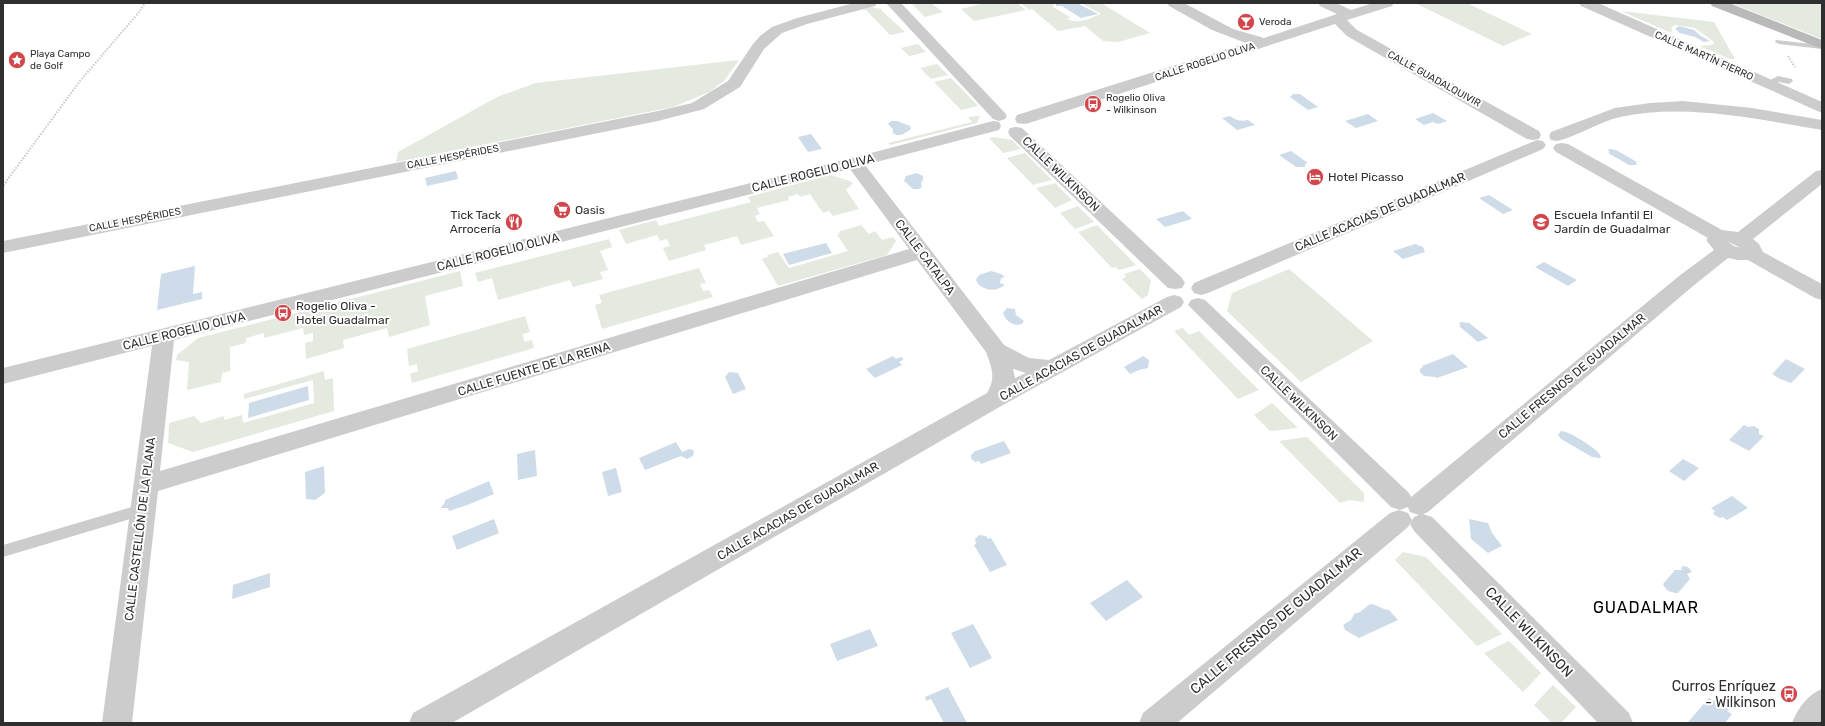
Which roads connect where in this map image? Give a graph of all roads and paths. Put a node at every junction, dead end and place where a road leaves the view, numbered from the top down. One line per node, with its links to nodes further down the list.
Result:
1 (145, 3): 23 (path)
2 (870, 3): 25 (street, CALLE HESPÉRIDES)
3 (893, 3): 16 (street)
4 (1174, 3): 10 (street)
5 (1325, 3): 9 (street, CALLE GUADALQUIVIR)
6 (1387, 3): 9 (street, CALLE ROGELIO OLIVA)
7 (1586, 3): 14 (street, CALLE MARTÍN FIERRO)
8 (1717, 3): 12 (street)
9 (1344, 17): 10 (street, CALLE ROGELIO OLIVA); 19 (street, CALLE GUADALQUIVIR)
10 (1267, 42): 17 (street, CALLE ROGELIO OLIVA)
11 (1779, 42): 12 (lane)
12 (1822, 46)
13 (1789, 81): 14 (lane)
14 (1767, 84): 15 (street, CALLE MARTÍN FIERRO)
15 (1822, 108)
16 (996, 121): 17 (street); 21 (street, CALLE ROGELIO OLIVA)
17 (1020, 125): 27 (street, CALLE WILKINSON)
18 (1822, 126): 20 (street)
19 (1535, 140): 20 (street); 29 (street, CALLE ACACIAS DE GUADALMAR)
20 (1559, 142): 24 (street)
21 (854, 163): 26 (street, CALLE CATALPA); 30 (street, CALLE ROGELIO OLIVA)
22 (1822, 175): 24 (street, CALLE FRESNOS DE GUADALMAR)
23 (3, 186)
24 (1734, 245): 28 (street); 37 (street, CALLE FRESNOS DE GUADALMAR)
25 (3, 247)
26 (922, 252): 31 (street, CALLE CATALPA); 35 (street, CALLE FUENTE DE LA REINA)
27 (1174, 292): 29 (street); 32 (street, CALLE ACACIAS DE GUADALMAR)
28 (1822, 293)
29 (1200, 297): 37 (street, CALLE WILKINSON)
30 (164, 336): 33 (street, CALLE ROGELIO OLIVA); 35 (street, CALLE CASTELLÓN DE LA PLANA)
31 (996, 350): 32 (street, CALLE CATALPA); 34 (street, CALLE CATALPA)
32 (1051, 368): 34 (street, CALLE ACACIAS DE GUADALMAR)
33 (3, 376)
34 (995, 399): 41 (street, CALLE ACACIAS DE GUADALMAR)
35 (145, 485): 36 (street, CALLE CASTELLÓN DE LA PLANA)
36 (142, 510): 38 (lane); 40 (street, CALLE CASTELLÓN DE LA PLANA)
37 (1410, 512): 42 (street, CALLE FRESNOS DE GUADALMAR); 43 (street, CALLE WILKINSON)
38 (3, 551)
39 (1822, 703): 44 (street)
40 (117, 723)
41 (424, 723)
42 (1154, 723)
43 (1618, 723)
44 (1807, 723)

